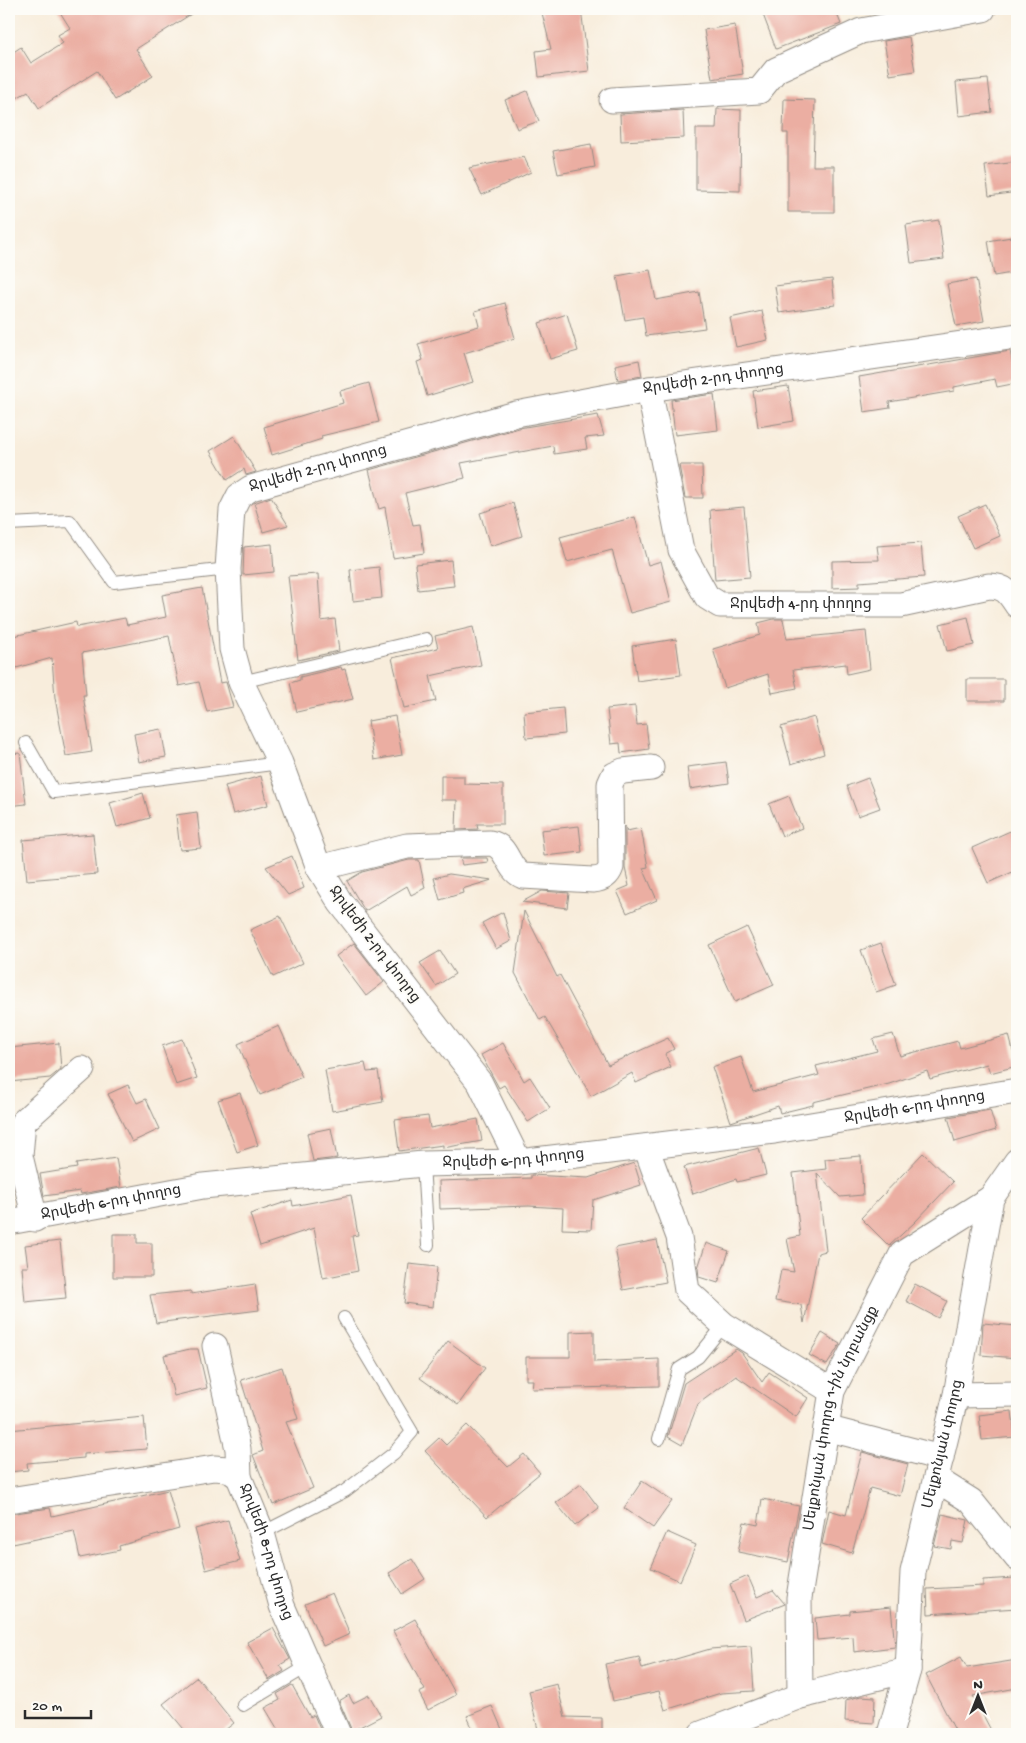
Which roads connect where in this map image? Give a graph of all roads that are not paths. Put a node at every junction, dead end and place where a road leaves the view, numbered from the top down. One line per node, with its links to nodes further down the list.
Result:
1 (983, 9): 2 (street)
2 (612, 100)
3 (1017, 336): 4 (street, Ջրվեժի 2-րդ փողոց)
4 (649, 389): 6 (street, Ջրվեժի 2-րդ փողոց); 7 (street, Ջրվեժի 4-րդ փողոց)
5 (9, 524): 6 (lane)
6 (228, 569): 9 (street, Ջրվեժի 2-րդ փողոց)
7 (1017, 603)
8 (426, 639): 9 (lane)
9 (241, 682): 11 (street, Ջրվեժի 2-րդ փողոց)
10 (26, 744): 11 (lane)
11 (280, 763): 13 (street, Ջրվեժի 2-րդ փողոց)
12 (652, 768): 13 (street)
13 (319, 868): 18 (street, Ջրվեժի 2-րդ փողոց)
14 (82, 1069): 21 (street)
15 (1017, 1091): 16 (street, Ջրվեժի 6-րդ փողոց)
16 (646, 1146): 18 (street, Ջրվեժի 6-րդ փողոց); 25 (street)
17 (1017, 1161): 20 (street, Մելքոնյան փողոց)
18 (519, 1162): 19 (street, Ջրվեժի 6-րդ փողոց)
19 (423, 1164): 21 (street, Ջրվեժի 6-րդ փողոց); 23 (lane)
20 (991, 1198): 27 (street, Մելքոնյան փողոց 1-ին նրբանցք); 29 (street, Մելքոնյան փողոց)
21 (35, 1219): 22 (street, Ջրվեժի 6-րդ փողոց)
22 (9, 1222)
23 (428, 1245)
24 (344, 1318): 35 (lane)
25 (724, 1325): 27 (street); 31 (lane)
26 (215, 1346): 33 (street)
27 (832, 1390): 30 (street, Մելքոնյան փողոց 1-ին նրբանցք)
28 (1017, 1394): 29 (street)
29 (956, 1395): 32 (street, Մելքոնյան փողոց)
30 (826, 1428): 32 (street); 39 (street, Մելքոնյան փողոց 1-ին նրբանցք)
31 (658, 1439)
32 (938, 1469): 36 (street); 38 (street, Մելքոնյան փողոց)
33 (239, 1477): 34 (street, Ջրվեժի 8-րդ փողոց); 35 (street, Ջրվեժի 8-րդ փողոց)
34 (9, 1500)
35 (262, 1533): 37 (street, Ջրվեժի 8-րդ փողոց)
36 (1017, 1558)
37 (308, 1666): 40 (lane); 41 (street, Ջրվեժի 8-րդ փողոց)
38 (908, 1670): 39 (street); 43 (street, Մելքոնյան փողոց)
39 (800, 1696): 42 (street)
40 (243, 1705)
41 (338, 1734)
42 (701, 1734)
43 (890, 1734)

